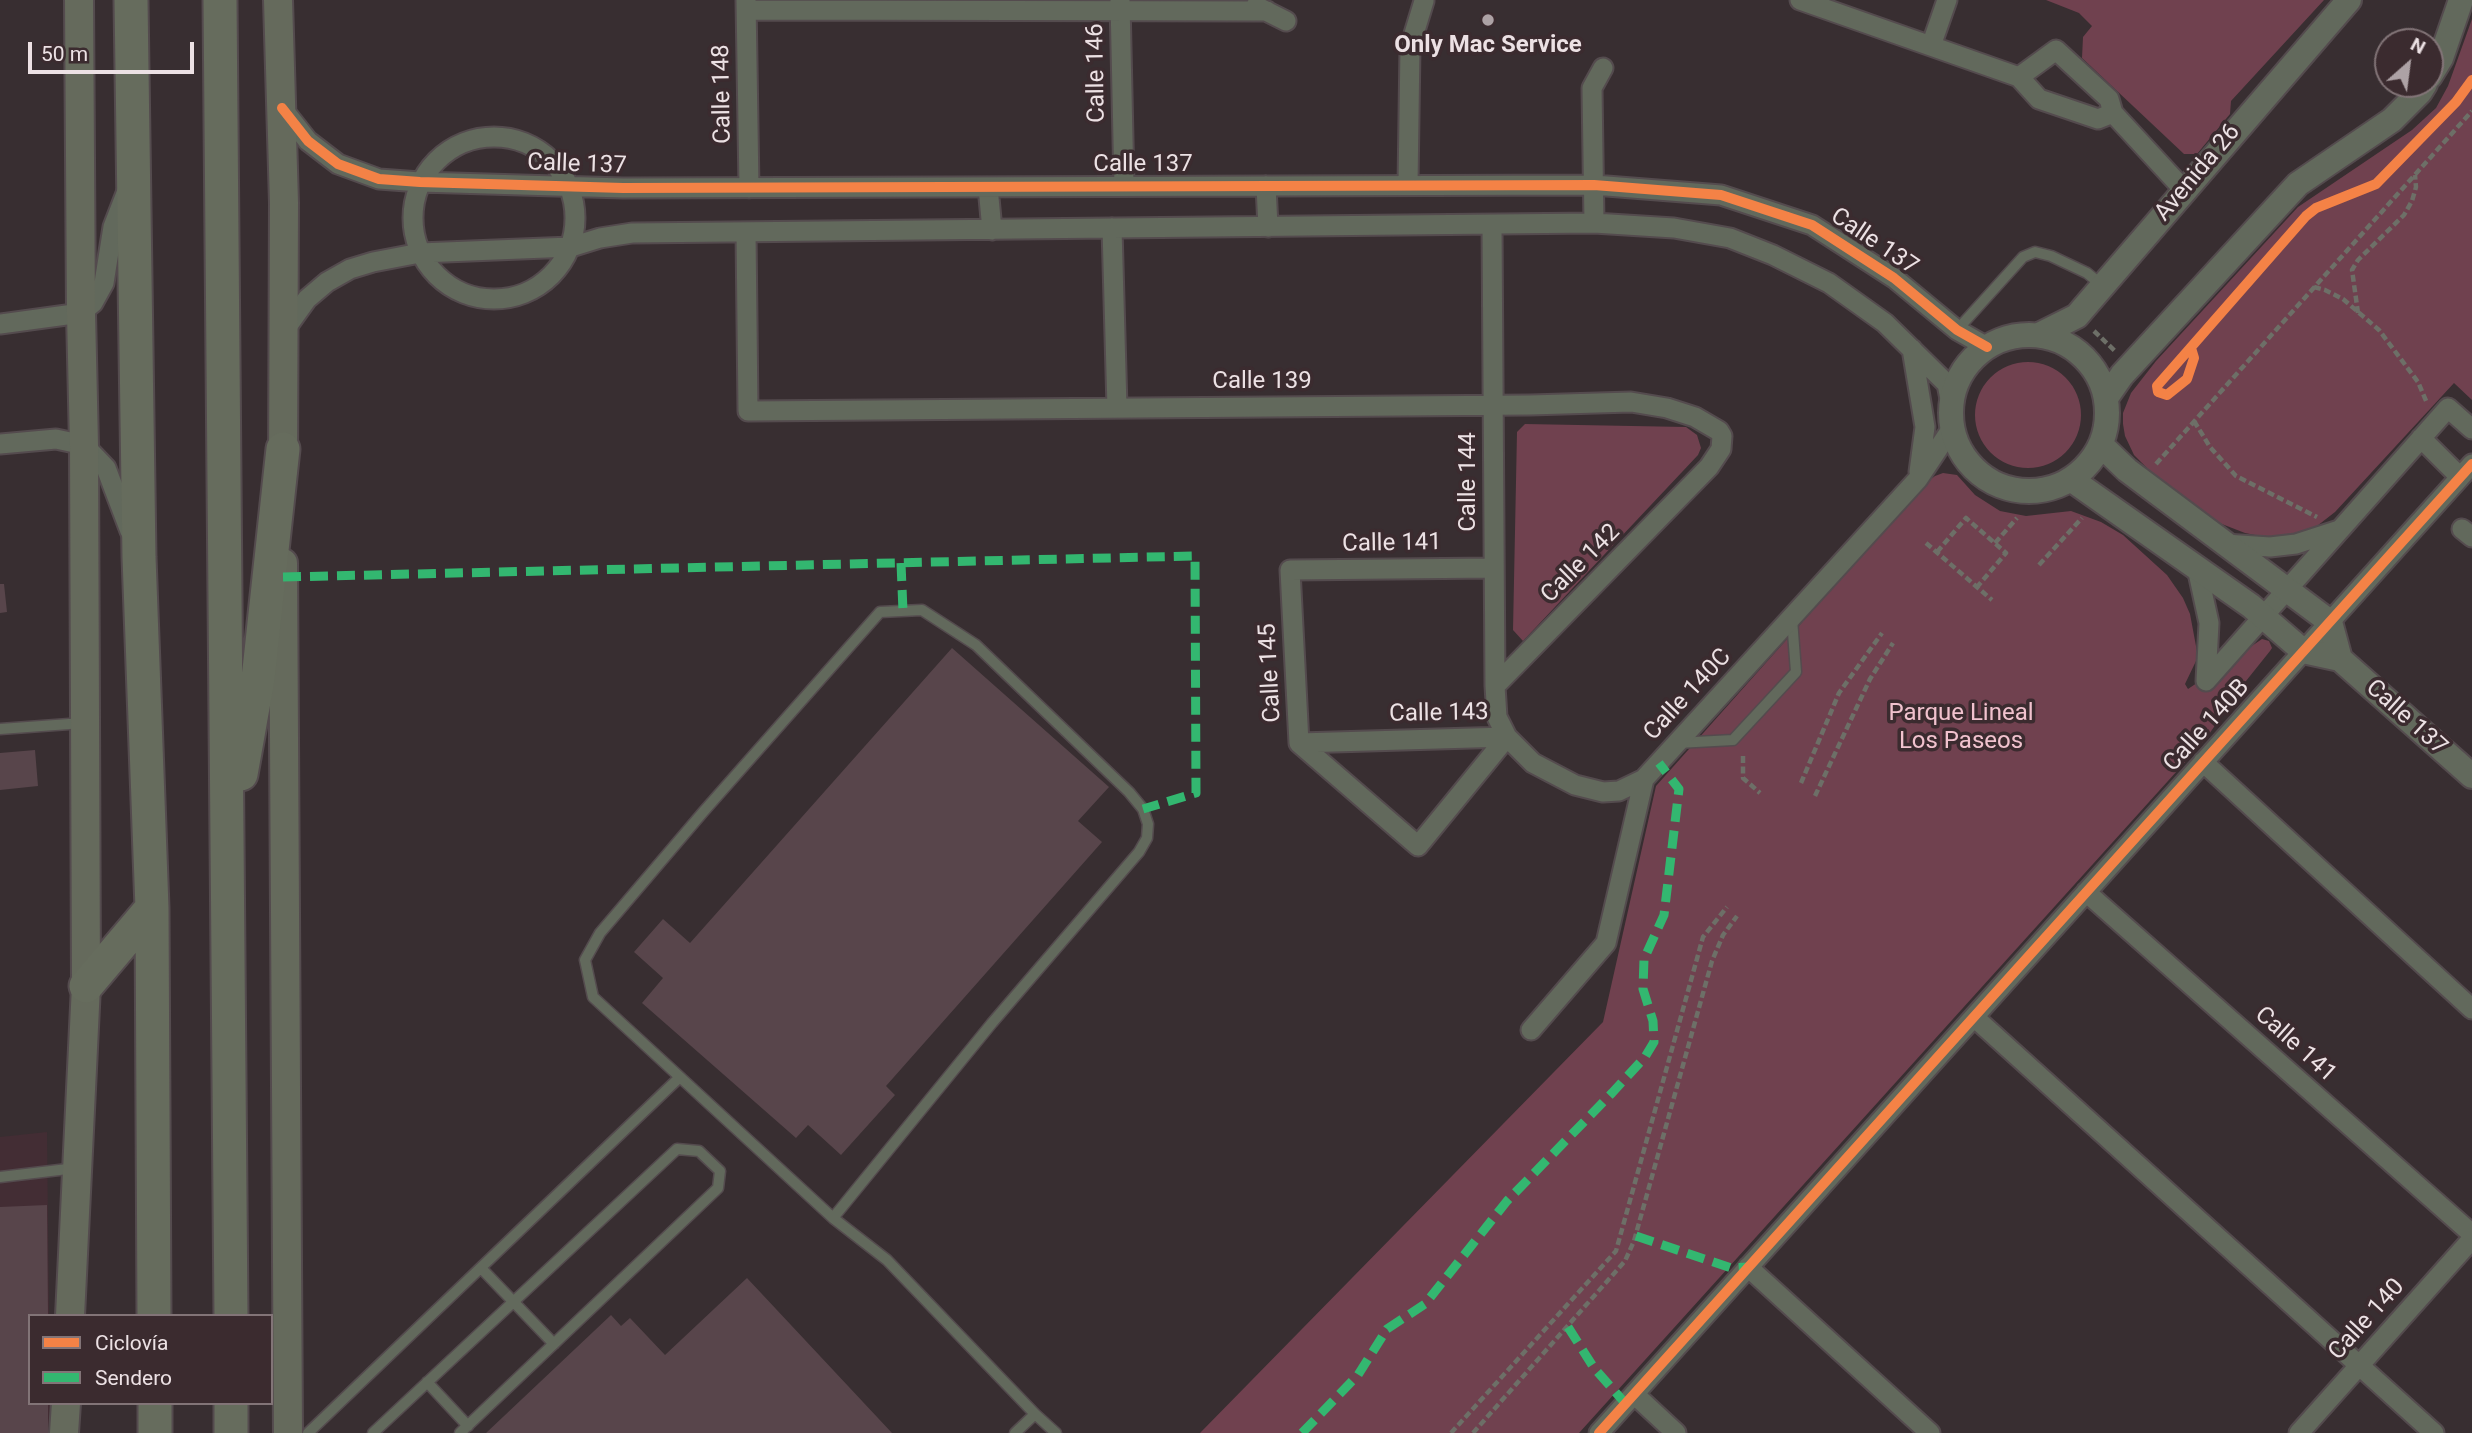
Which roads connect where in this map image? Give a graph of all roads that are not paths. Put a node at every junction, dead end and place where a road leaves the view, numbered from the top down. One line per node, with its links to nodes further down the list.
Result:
1 (79, 0): 41 (main road)
2 (131, 0): 22 (highway)
3 (220, 0): 83 (highway)
4 (278, 0): 20 (main road)
5 (1242, 0): 13 (street)
6 (1800, 0): 15 (street)
7 (1947, 0): 15 (street)
8 (2349, 0): 31 (street, Avenida 26)
9 (2461, 0): 16 (street)
10 (1424, 1): 24 (street)
11 (746, 5): 12 (street); 30 (street, Calle 148)
12 (1120, 6): 13 (street); 27 (street, Calle 146)
13 (1267, 11): 14 (street)
14 (1286, 21)
15 (1931, 46): 18 (street)
16 (2444, 49)
17 (1603, 68): 25 (street)
18 (2019, 77): 21 (street); 21 (street)
19 (2414, 98): 48 (street)
20 (282, 108): 23 (street, Calle 137); 44 (main road)
21 (2113, 113): 31 (street)
22 (134, 173): 41 (street); 64 (highway)
23 (420, 182): 26 (street, Calle 137); 26 (street); 39 (street)
24 (1408, 185): 25 (street, Calle 137); 28 (street, Calle 137)
25 (1594, 185): 32 (street); 43 (street, Calle 137)
26 (569, 186): 30 (street, Calle 137); 38 (street)
27 (1124, 186): 28 (street, Calle 137); 29 (street, Calle 137)
28 (1266, 186): 34 (street)
29 (988, 187): 30 (street, Calle 137); 36 (street)
30 (749, 188)
31 (2184, 190): 40 (street, Avenida 26)
32 (1594, 223): 33 (street); 47 (street)
33 (1492, 225): 34 (street); 49 (street, Calle 144)
34 (1268, 227): 35 (street)
35 (1112, 228): 36 (street); 50 (street)
36 (992, 230): 37 (street)
37 (746, 232): 38 (street); 50 (street, Calle 139)
38 (571, 247): 39 (street); 39 (street)
39 (421, 253): 44 (street)
40 (2103, 286): 43 (lane); 45 (street, Avenida 26)
41 (80, 313): 42 (street); 55 (main road)
42 (0, 324)
43 (1957, 330): 46 (street, Calle 137)
44 (284, 331): 57 (main road)
45 (2039, 335): 46 (street); 48 (street)
46 (1987, 347): 51 (street)
47 (1912, 349): 51 (street); 60 (street)
48 (2106, 398): 56 (street)
49 (1494, 405): 50 (street, Calle 139); 59 (street, Calle 139); 65 (street, Calle 144)
50 (1116, 408)
51 (1951, 416): 60 (street, Calle 140C); 61 (street)
52 (2472, 429): 53 (street)
53 (2421, 438): 58 (street); 62 (street)
54 (0, 444): 55 (street)
55 (85, 445): 64 (street); 75 (main road)
56 (2101, 445): 61 (street); 63 (street)
57 (283, 449): 83 (highway); 113 (main road)
58 (2466, 471): 71 (street, Calle 140B)
59 (1701, 476): 74 (street, Calle 142)
60 (1918, 480): 70 (street, Calle 140C)
61 (2072, 480): 66 (street, Calle 137)
62 (2340, 530): 63 (street); 68 (street)
63 (2225, 544): 68 (street)
64 (139, 557): 85 (highway)
65 (1494, 568): 67 (street, Calle 141); 74 (street, Calle 144)
66 (2197, 568): 69 (street, Calle 137); 69 (street)
67 (1290, 570): 78 (street, Calle 145)
68 (2287, 589): 69 (street); 71 (street)
69 (2263, 617): 72 (street, Calle 137)
70 (1791, 618): 79 (street, Calle 140C); 79 (lane)
71 (2330, 622): 72 (street, Calle 140B); 73 (street)
72 (2303, 651): 73 (street, Calle 137); 80 (street, Calle 140B)
73 (2340, 659): 81 (street, Calle 137)
74 (1495, 686): 77 (street, Calle 144)
75 (86, 723): 76 (lane); 86 (main road)
76 (0, 729)
77 (1507, 737): 78 (street, Calle 143); 78 (street, Calle 145); 82 (street, Calle 143)
78 (1299, 743)
79 (1677, 743): 82 (street, Calle 140C)
80 (2203, 762): 84 (street, Calle 140B); 87 (street)
81 (2472, 776)
82 (1644, 779): 89 (street, Calle 140C)
83 (227, 859): 100 (highway)
84 (2086, 892): 88 (street, Calle 140B); 94 (street, Calle 141)
85 (152, 908): 86 (highway); 99 (highway)
86 (86, 986): 91 (main road)
87 (2472, 1009)
88 (1974, 1017): 95 (street, Calle 140B); 102 (street)
89 (1531, 1030)
90 (680, 1077): 93 (lane); 93 (lane); 96 (lane)
91 (78, 1168): 92 (lane); 98 (main road)
92 (0, 1177)
93 (833, 1218): 108 (lane)
94 (2472, 1237): 102 (street, Calle 140)
95 (1748, 1267): 104 (street, Calle 140B); 120 (street)
96 (481, 1268): 97 (lane); 114 (lane)
97 (513, 1301): 101 (lane); 101 (lane); 103 (lane)
98 (70, 1314)
99 (155, 1314)
100 (230, 1314)
101 (554, 1344): 109 (lane)
102 (2359, 1366): 121 (street, Calle 140); 122 (street)
103 (427, 1382): 109 (lane); 115 (lane)
104 (1634, 1394): 118 (street, Calle 140B); 119 (street)
105 (66, 1405): 110 (main road)
106 (155, 1405): 111 (highway)
107 (231, 1405): 112 (highway)
108 (1035, 1414): 116 (lane); 117 (lane)
109 (464, 1429)
110 (64, 1433)
111 (155, 1433)
112 (232, 1433)
113 (288, 1433)
114 (309, 1433)
115 (373, 1433)
116 (1015, 1433)
117 (1056, 1433)
118 (1598, 1433)
119 (1676, 1433)
120 (1930, 1433)
121 (2300, 1433)
122 (2434, 1433)

